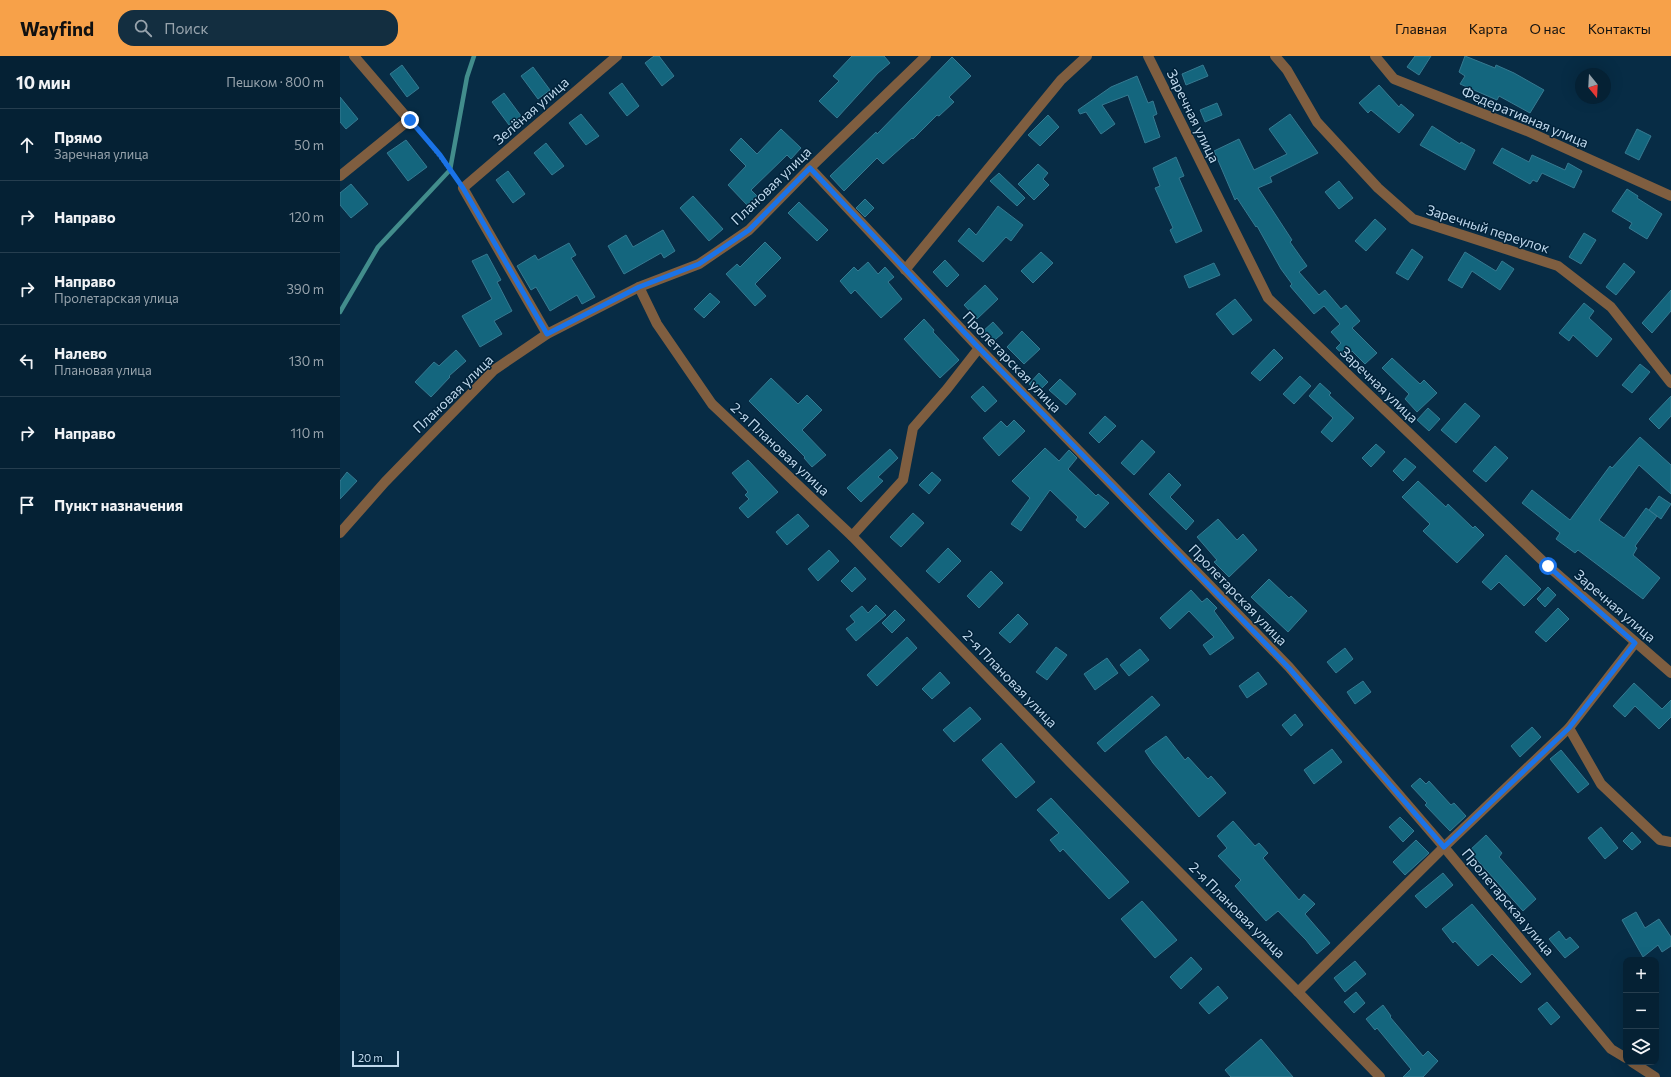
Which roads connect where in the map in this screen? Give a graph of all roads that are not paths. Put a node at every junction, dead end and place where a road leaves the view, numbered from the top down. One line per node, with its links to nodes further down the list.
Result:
1 (354, 56): 9 (street)
2 (617, 56): 13 (street, Зелёная улица)
3 (926, 56): 8 (street, Плановая улица)
4 (1087, 56): 11 (street)
5 (1148, 56): 18 (street, Заречная улица)
6 (1275, 56): 15 (street, Заречный переулок)
7 (1375, 56): 10 (street, Федеративная улица)
8 (810, 168): 11 (street, Пролетарская улица); 12 (street, Плановая улица)
9 (340, 176)
10 (1671, 196)
11 (905, 270): 14 (street, Пролетарская улица)
12 (639, 287): 13 (street, Плановая улица); 17 (street, 2-я Плановая улица)
13 (547, 334): 16 (street, Плановая улица)
14 (979, 348): 17 (street); 22 (street, Пролетарская улица)
15 (1671, 383)
16 (340, 533)
17 (852, 536): 23 (street, 2-я Плановая улица)
18 (1635, 643): 19 (street, Заречная улица); 20 (street)
19 (1671, 673)
20 (1569, 728): 21 (street); 22 (street)
21 (1671, 842)
22 (1444, 847): 23 (street); 24 (street, Пролетарская улица)
23 (1298, 992): 26 (street, 2-я Плановая улица)
24 (1623, 1056)
25 (1637, 1065): 27 (street)
26 (1380, 1077)
27 (1655, 1077)

